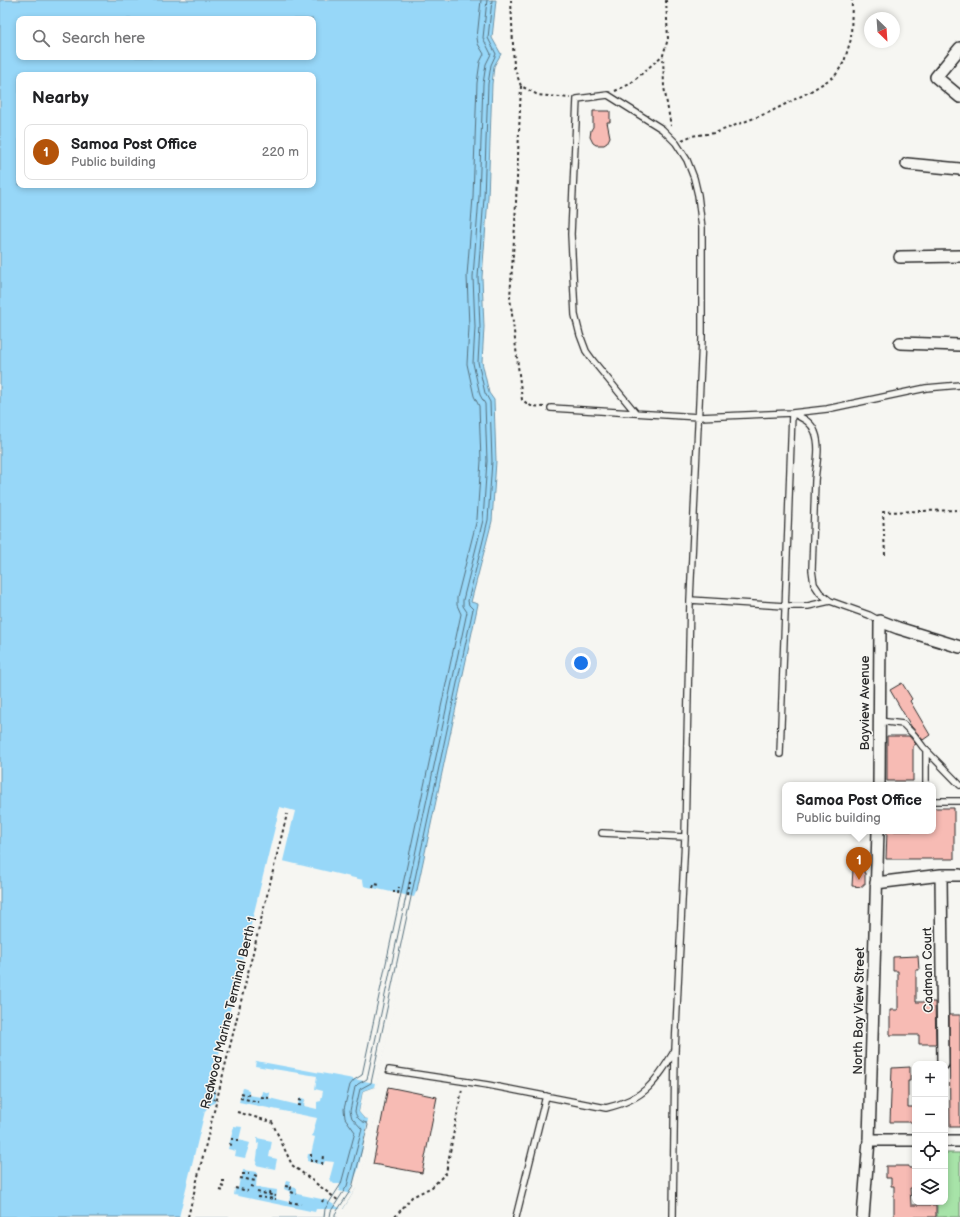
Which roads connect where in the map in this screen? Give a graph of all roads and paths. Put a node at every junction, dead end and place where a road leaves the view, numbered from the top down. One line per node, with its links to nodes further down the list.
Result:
1 (511, 0): 6 (path)
2 (666, 0): 5 (path)
3 (852, 0): 10 (path)
4 (960, 48): 8 (street)
5 (663, 55): 7 (path); 10 (path)
6 (521, 86): 9 (path); 18 (path)
7 (608, 95): 9 (lane); 10 (lane)
8 (960, 97)
9 (577, 99): 19 (lane)
10 (676, 143): 21 (lane)
11 (906, 164): 12 (street)
12 (960, 169)
13 (960, 256): 14 (street)
14 (900, 257)
15 (900, 343): 16 (street)
16 (960, 345)
17 (960, 385): 20 (lane)
18 (551, 408): 19 (lane)
19 (635, 412): 21 (lane)
20 (792, 413): 21 (lane); 25 (lane); 26 (lane)
21 (699, 417): 24 (lane)
22 (960, 510): 23 (path)
23 (885, 555)
24 (690, 600): 26 (lane); 40 (lane)
25 (830, 601): 26 (lane); 27 (lane)
26 (785, 606): 31 (lane)
27 (880, 621): 28 (street); 29 (street, Bayview Avenue)
28 (960, 647)
29 (879, 722): 30 (lane); 32 (street, Bayview Avenue)
30 (926, 750): 33 (lane); 34 (lane)
31 (780, 754)
32 (879, 782)
33 (926, 782)
34 (960, 785)
35 (936, 801): 36 (lane)
36 (960, 802)
37 (287, 814): 105 (path, Redwood Marine Terminal Berth 1)
38 (602, 833): 40 (lane)
39 (878, 834): 44 (street, North Bay View Street)
40 (685, 837): 52 (lane)
41 (941, 875): 42 (street); 44 (street); 53 (street, Cadman Court)
42 (960, 875)
43 (410, 882): 51 (path)
44 (876, 882): 70 (street, North Bay View Street)
45 (380, 885): 48 (path)
46 (394, 887): 49 (path)
47 (399, 887): 50 (path)
48 (373, 888)
49 (394, 893)
50 (398, 894)
51 (408, 896)
52 (675, 1050): 60 (lane); 108 (lane)
53 (943, 1061)
54 (389, 1070): 55 (lane)
55 (464, 1082): 60 (lane); 106 (path)
56 (212, 1087): 57 (path)
57 (216, 1093)
58 (241, 1093): 59 (path)
59 (249, 1094)
60 (546, 1096): 107 (lane)
61 (261, 1097): 63 (path)
62 (240, 1098): 65 (path)
63 (269, 1098)
64 (299, 1100): 66 (path)
65 (259, 1102)
66 (305, 1102)
67 (298, 1105): 68 (path)
68 (304, 1106)
69 (237, 1112): 102 (path)
70 (869, 1140): 71 (street); 109 (street, North Bay View Street)
71 (912, 1140)
72 (948, 1141): 73 (street)
73 (960, 1141)
74 (311, 1154): 77 (path)
75 (323, 1155): 79 (path)
76 (317, 1158): 78 (path)
77 (311, 1162)
78 (316, 1163)
79 (322, 1165)
80 (242, 1174): 81 (path)
81 (249, 1174)
82 (240, 1178): 83 (path)
83 (256, 1181)
84 (221, 1186): 87 (path)
85 (250, 1186): 88 (path)
86 (285, 1186): 98 (path)
87 (224, 1187)
88 (256, 1187)
89 (235, 1188): 94 (path)
90 (267, 1189): 96 (path)
91 (270, 1189): 97 (path)
92 (220, 1190): 93 (path)
93 (224, 1191)
94 (248, 1191)
95 (258, 1192): 96 (path)
96 (266, 1194): 97 (path)
97 (269, 1194): 99 (path)
98 (297, 1194)
99 (276, 1196)
100 (257, 1197): 101 (path)
101 (276, 1200)
102 (339, 1201)
103 (289, 1202): 104 (path)
104 (301, 1204)
105 (188, 1217)
106 (395, 1217)
107 (516, 1217)
108 (673, 1217)
109 (862, 1217)

